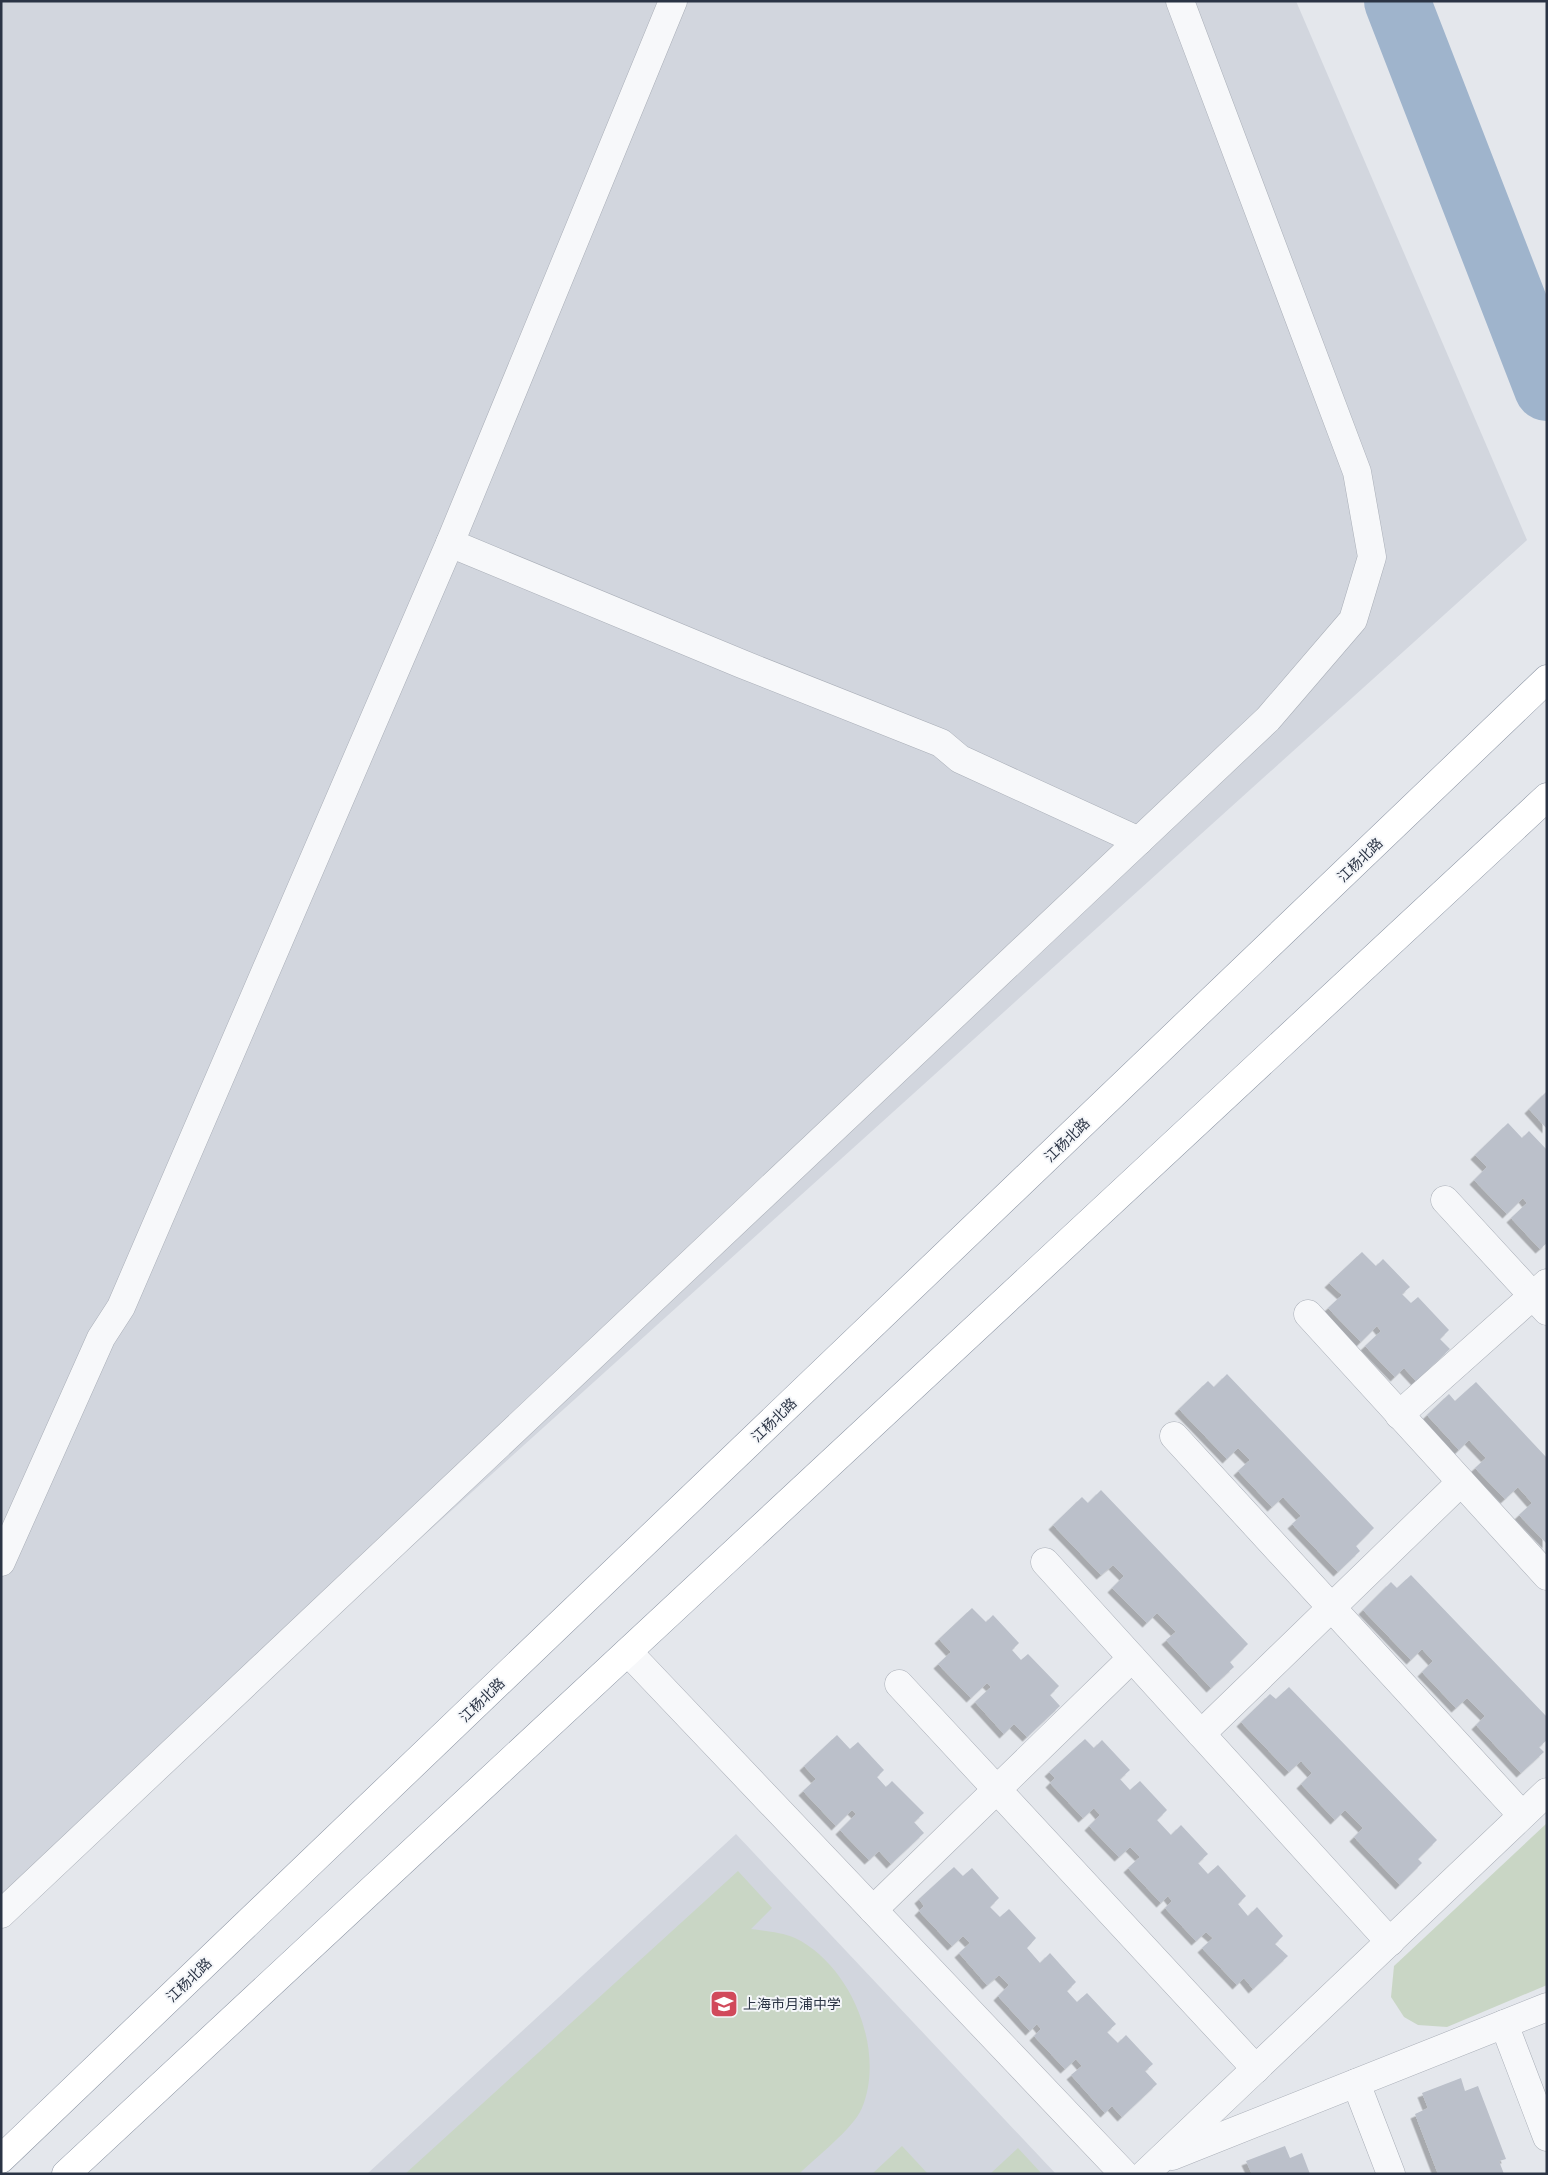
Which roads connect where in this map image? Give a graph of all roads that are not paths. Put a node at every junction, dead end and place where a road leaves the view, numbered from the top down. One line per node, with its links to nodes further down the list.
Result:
1 (673, 1): 3 (street)
2 (1180, 1): 6 (street)
3 (450, 543): 6 (street); 13 (street)
4 (1547, 679): 32 (highway, 江杨北路)
5 (1547, 797): 17 (highway)
6 (1139, 840): 25 (street)
7 (1445, 1200): 8 (street)
8 (1542, 1297): 10 (street)
9 (1308, 1314): 10 (street)
10 (1400, 1415): 12 (street)
11 (1174, 1436): 16 (street)
12 (1461, 1482): 15 (street); 16 (street)
13 (1, 1562)
14 (1045, 1562): 18 (street)
15 (1547, 1576)
16 (1332, 1607): 20 (street); 23 (street)
17 (628, 1652): 24 (street); 34 (highway)
18 (1132, 1658): 20 (street); 21 (street)
19 (899, 1684): 21 (street)
20 (1201, 1734): 26 (street)
21 (997, 1789): 24 (street); 29 (street)
22 (1547, 1792): 23 (street)
23 (1522, 1815): 26 (street)
24 (873, 1910): 35 (street)
25 (1, 1914)
26 (1390, 1942): 29 (street)
27 (1547, 2007): 28 (street)
28 (1504, 2024): 30 (street); 31 (street)
29 (1256, 2069): 33 (street)
30 (1356, 2083): 33 (street); 36 (street)
31 (1547, 2138)
32 (1, 2159)
33 (1152, 2167)
34 (66, 2174)
35 (1124, 2174)
36 (1391, 2174)

